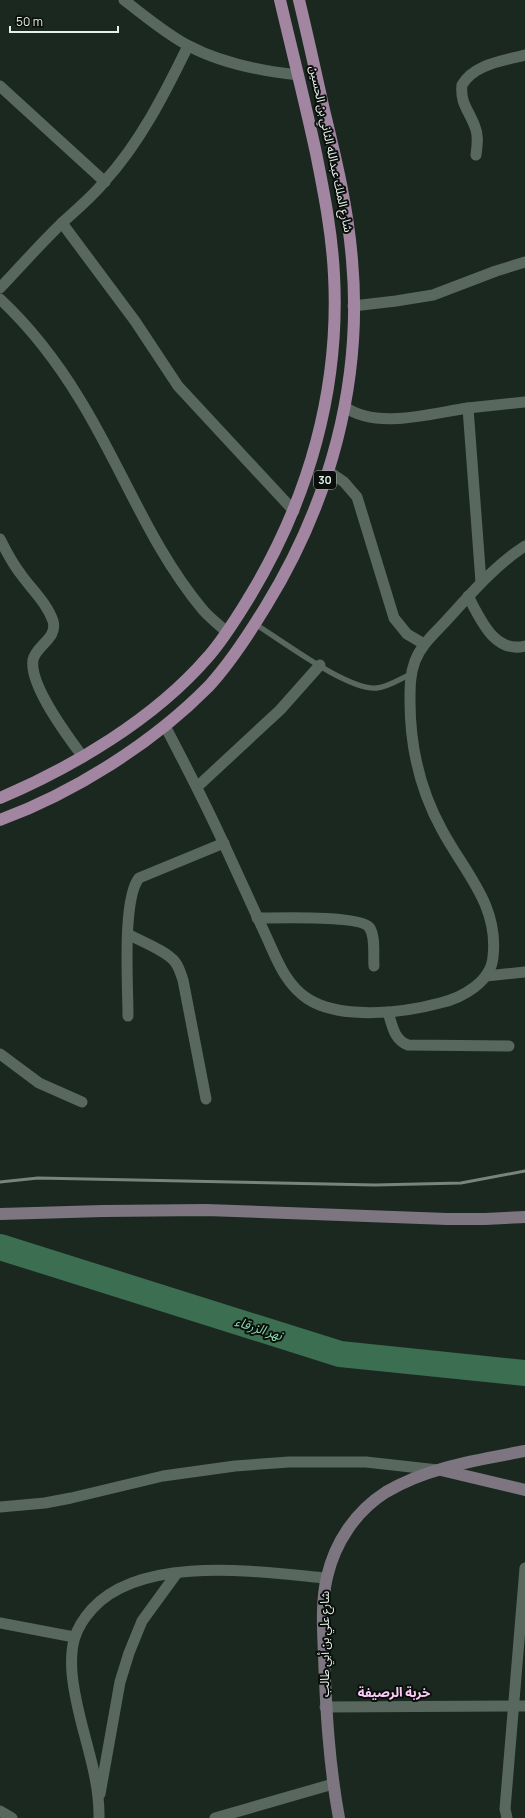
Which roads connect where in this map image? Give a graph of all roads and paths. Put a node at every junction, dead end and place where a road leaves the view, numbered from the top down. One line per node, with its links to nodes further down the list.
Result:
1 (124, 0): 4 (street)
2 (280, 0): 6 (main road, شارع الملك عبدالله الثاني بن الحسين / 30)
3 (300, 0): 8 (main road, شارع الملك عبدالله الثاني بن الحسين / 30)
4 (188, 46): 6 (street); 11 (street)
5 (525, 55): 10 (street)
6 (298, 75): 9 (main road, شارع الملك عبدالله الثاني بن الحسين / 30)
7 (0, 86): 11 (street)
8 (324, 108): 9 (main road); 16 (main road, شارع الملك عبدالله الثاني بن الحسين / 30)
9 (307, 112): 21 (main road, شارع الملك عبدالله الثاني بن الحسين / 30)
10 (476, 155)
11 (105, 182): 12 (street)
12 (62, 223): 14 (street); 21 (street)
13 (525, 262): 16 (street)
14 (0, 288)
15 (0, 299): 27 (street)
16 (353, 306): 18 (main road, شارع الملك عبدالله الثاني بن الحسين / 30)
17 (525, 402): 19 (street)
18 (345, 407): 19 (street); 20 (main road, شارع الملك عبدالله الثاني بن الحسين / 30)
19 (468, 408): 24 (street)
20 (328, 471): 26 (main road, شارع الملك عبدالله الثاني بن الحسين / 30); 28 (street)
21 (294, 511): 27 (main road, شارع الملك عبدالله الثاني بن الحسين / 30)
22 (0, 539): 35 (street)
23 (525, 546): 24 (street)
24 (481, 582): 25 (street)
25 (468, 596): 28 (street); 29 (street)
26 (255, 624): 30 (lane); 33 (main road, شارع الملك عبدالله الثاني بن الحسين / 30)
27 (227, 632): 32 (main road, شارع الملك عبدالله الثاني بن الحسين / 30)
28 (424, 644): 31 (street)
29 (525, 646)
30 (320, 665): 31 (lane); 36 (street)
31 (412, 674): 44 (street)
32 (174, 691): 33 (main road); 35 (main road, شارع الملك عبدالله الثاني بن الحسين / 30)
33 (188, 706): 34 (main road, شارع الملك عبدالله الثاني بن الحسين / 30)
34 (165, 726): 36 (street); 38 (main road, شارع الملك عبدالله الثاني بن الحسين / 30)
35 (83, 757): 37 (main road, شارع الملك عبدالله الثاني بن الحسين / 30)
36 (197, 787): 39 (street)
37 (0, 798)
38 (0, 820)
39 (224, 843): 40 (street); 41 (street)
40 (257, 918): 42 (street); 45 (street)
41 (128, 934): 46 (street); 49 (street)
42 (374, 966)
43 (525, 972): 44 (street)
44 (486, 976): 45 (street)
45 (388, 1012): 47 (street)
46 (128, 1016)
47 (509, 1046)
48 (0, 1054): 50 (street)
49 (206, 1099)
50 (82, 1102)
51 (0, 1214): 52 (street)
52 (525, 1217)
53 (525, 1451): 54 (street, شارع علي بن أبي طالب)
54 (438, 1470): 55 (street); 56 (street); 59 (street, شارع علي بن أبي طالب)
55 (525, 1490)
56 (0, 1507)
57 (525, 1568): 62 (street)
58 (176, 1573): 59 (street); 61 (street); 66 (street)
59 (326, 1578): 64 (street, شارع علي بن أبي طالب)
60 (0, 1623): 61 (street)
61 (74, 1638): 66 (street)
62 (513, 1706): 63 (street); 64 (street); 72 (street)
63 (525, 1706)
64 (325, 1707): 65 (street, شارع علي بن أبي طالب)
65 (333, 1784): 70 (street); 71 (street, شارع علي بن أبي طالب)
66 (100, 1797): 69 (street)
67 (0, 1811): 68 (street)
68 (12, 1818)
69 (99, 1818)
70 (215, 1818)
71 (339, 1818)
72 (507, 1818)

